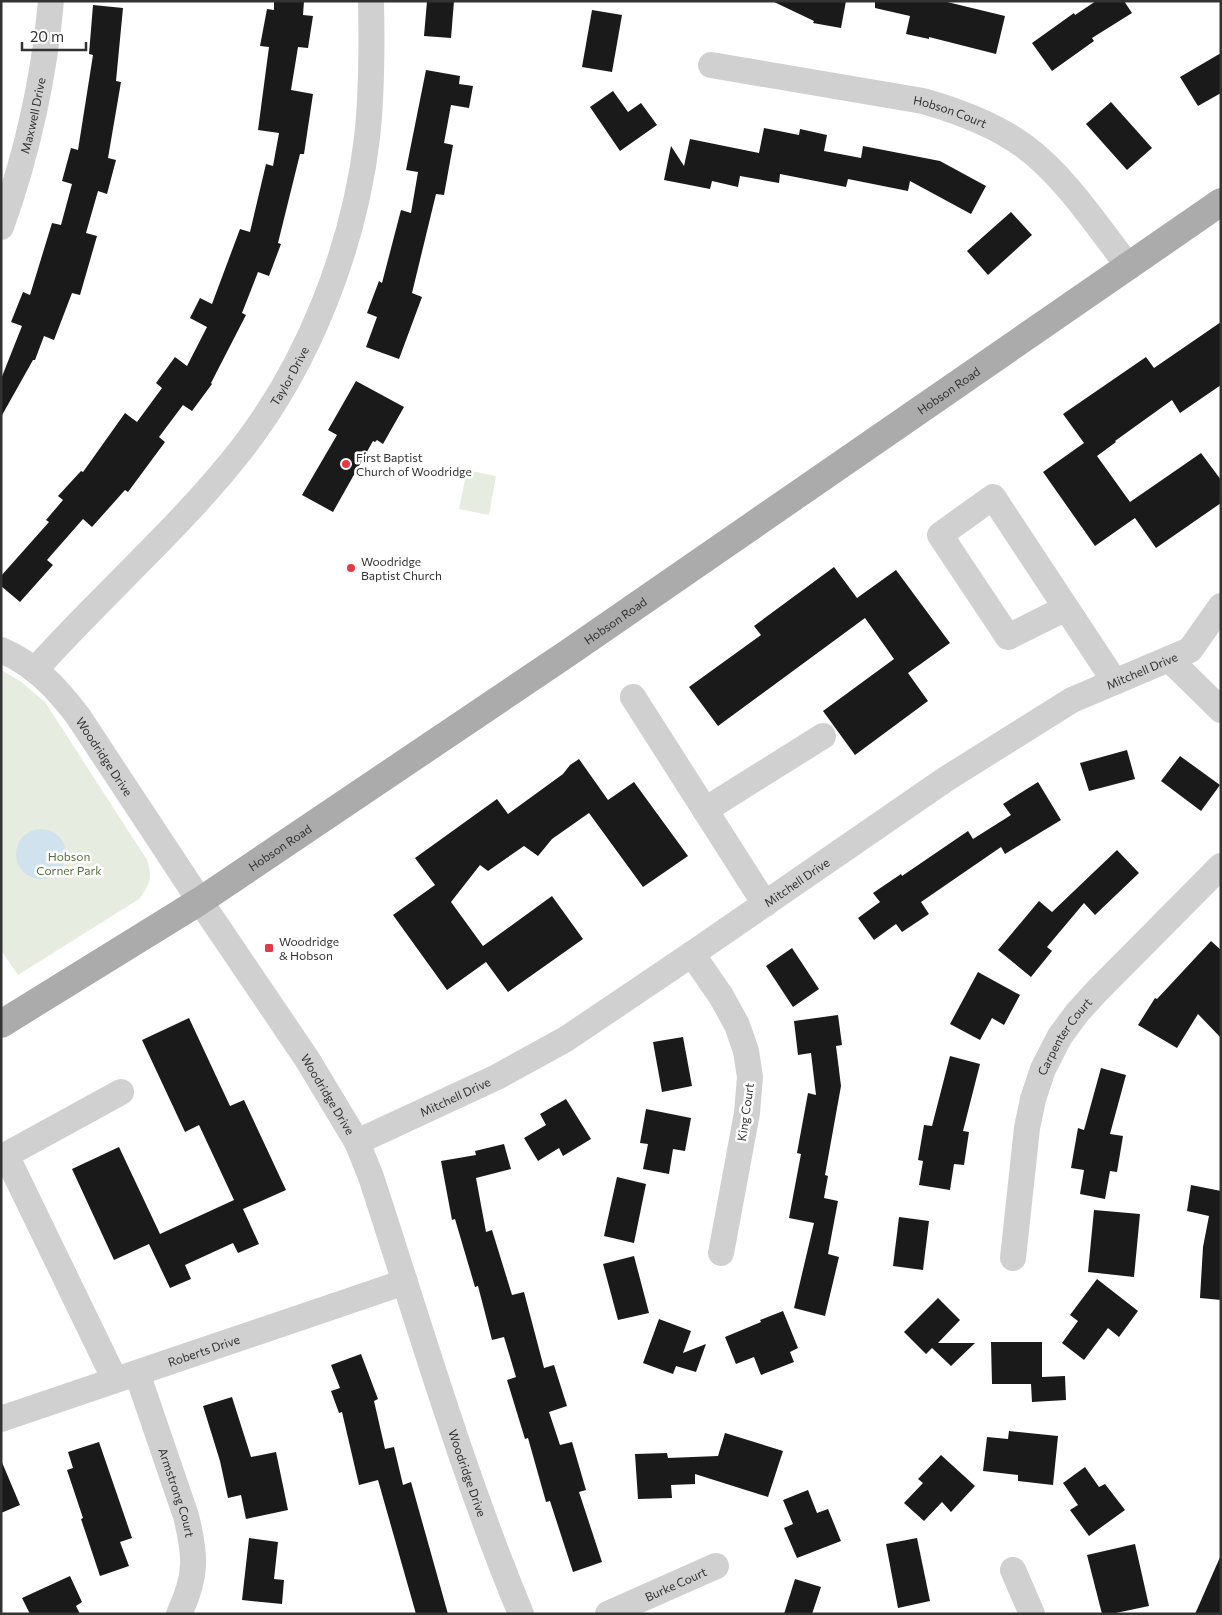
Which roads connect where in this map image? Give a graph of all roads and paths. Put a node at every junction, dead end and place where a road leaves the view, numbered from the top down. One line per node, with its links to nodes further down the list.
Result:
1 (51, 1): 5 (street, Maxwell Drive)
2 (371, 1): 11 (street, Taylor Drive)
3 (711, 64): 6 (street, Hobson Court)
4 (1221, 202): 6 (main road, Hobson Road)
5 (1, 227)
6 (1129, 267): 18 (main road, Hobson Road)
7 (1221, 606): 10 (street, Mitchell Drive)
8 (1066, 608): 8 (street); 12 (street)
9 (1, 650): 11 (street, Woodridge Drive)
10 (1169, 659): 12 (street, Mitchell Drive); 14 (street)
11 (35, 670): 18 (street, Woodridge Drive)
12 (1115, 682): 19 (street, Mitchell Drive)
13 (633, 697): 16 (street)
14 (1221, 710)
15 (823, 736): 16 (street)
16 (705, 810): 19 (street)
17 (1221, 866): 26 (street, Carpenter Court)
18 (200, 901): 21 (main road, Hobson Road); 23 (street, Woodridge Drive)
19 (765, 904): 20 (street, Mitchell Drive)
20 (692, 954): 23 (street, Mitchell Drive); 25 (street, King Court)
21 (1, 1024)
22 (120, 1092): 24 (street)
23 (357, 1142): 27 (street, Woodridge Drive)
24 (4, 1156): 28 (street, Armstrong Court)
25 (721, 1253)
26 (1013, 1258)
27 (406, 1282): 28 (street, Roberts Drive); 33 (street, Woodridge Drive)
28 (126, 1376): 29 (street, Roberts Drive); 32 (street, Armstrong Court)
29 (1, 1419)
30 (716, 1566): 34 (street, Burke Court)
31 (1013, 1570): 35 (street)
32 (179, 1614)
33 (521, 1614)
34 (608, 1614)
35 (1032, 1614)

